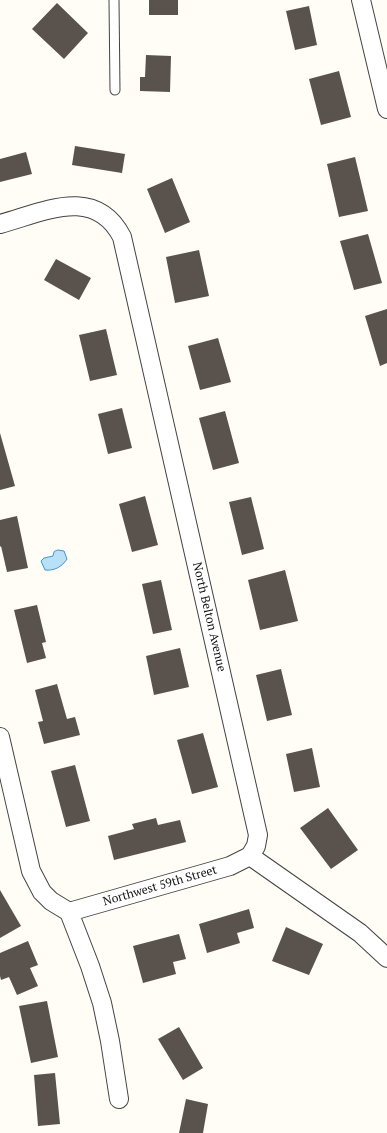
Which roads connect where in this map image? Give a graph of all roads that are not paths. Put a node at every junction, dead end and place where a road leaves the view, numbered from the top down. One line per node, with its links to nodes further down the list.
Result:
1 (114, 0): 3 (lane)
2 (361, 0): 4 (street)
3 (115, 90)
4 (387, 109)
5 (0, 224): 7 (street, North Belton Avenue)
6 (0, 737): 8 (street)
7 (250, 856): 8 (street, Northwest 59th Street); 9 (street)
8 (69, 912): 10 (street)
9 (387, 958)
10 (119, 1099)

